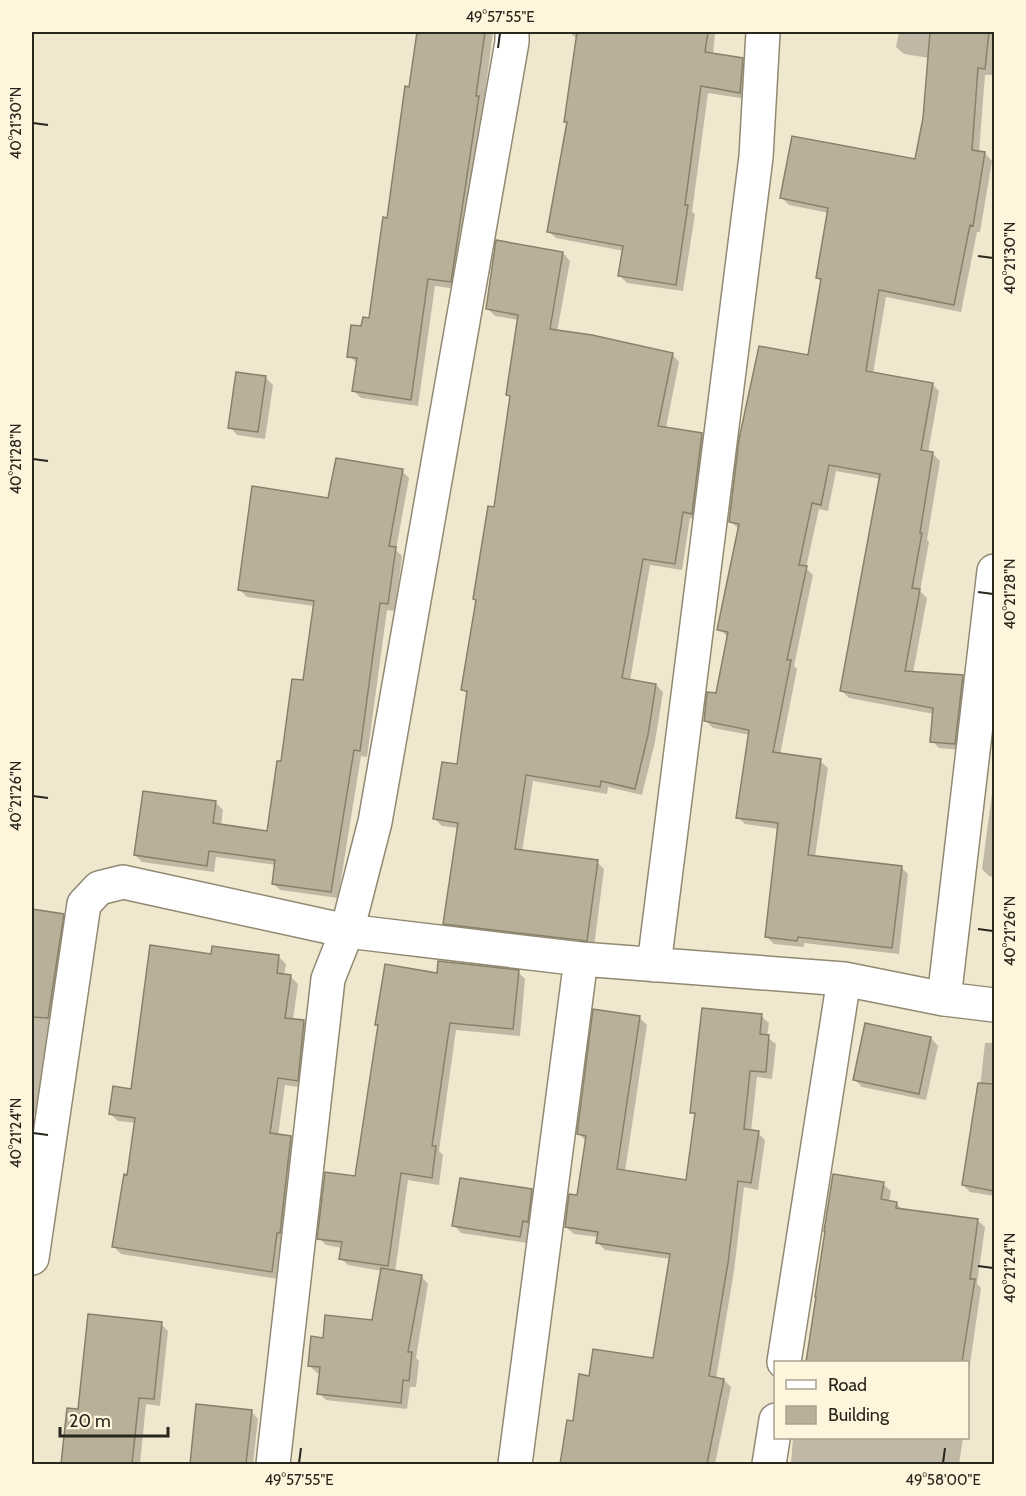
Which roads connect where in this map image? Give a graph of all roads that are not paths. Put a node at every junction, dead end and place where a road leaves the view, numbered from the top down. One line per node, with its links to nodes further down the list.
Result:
1 (512, 32): 4 (street)
2 (763, 32): 6 (street)
3 (994, 571): 8 (street)
4 (347, 931): 5 (street); 10 (street); 13 (street)
5 (581, 959): 6 (street); 14 (street)
6 (654, 965): 7 (street)
7 (844, 979): 8 (street); 11 (street)
8 (944, 999): 9 (street)
9 (994, 1005)
10 (32, 1258)
11 (784, 1361)
12 (774, 1433): 15 (street)
13 (273, 1464)
14 (515, 1464)
15 (769, 1464)

